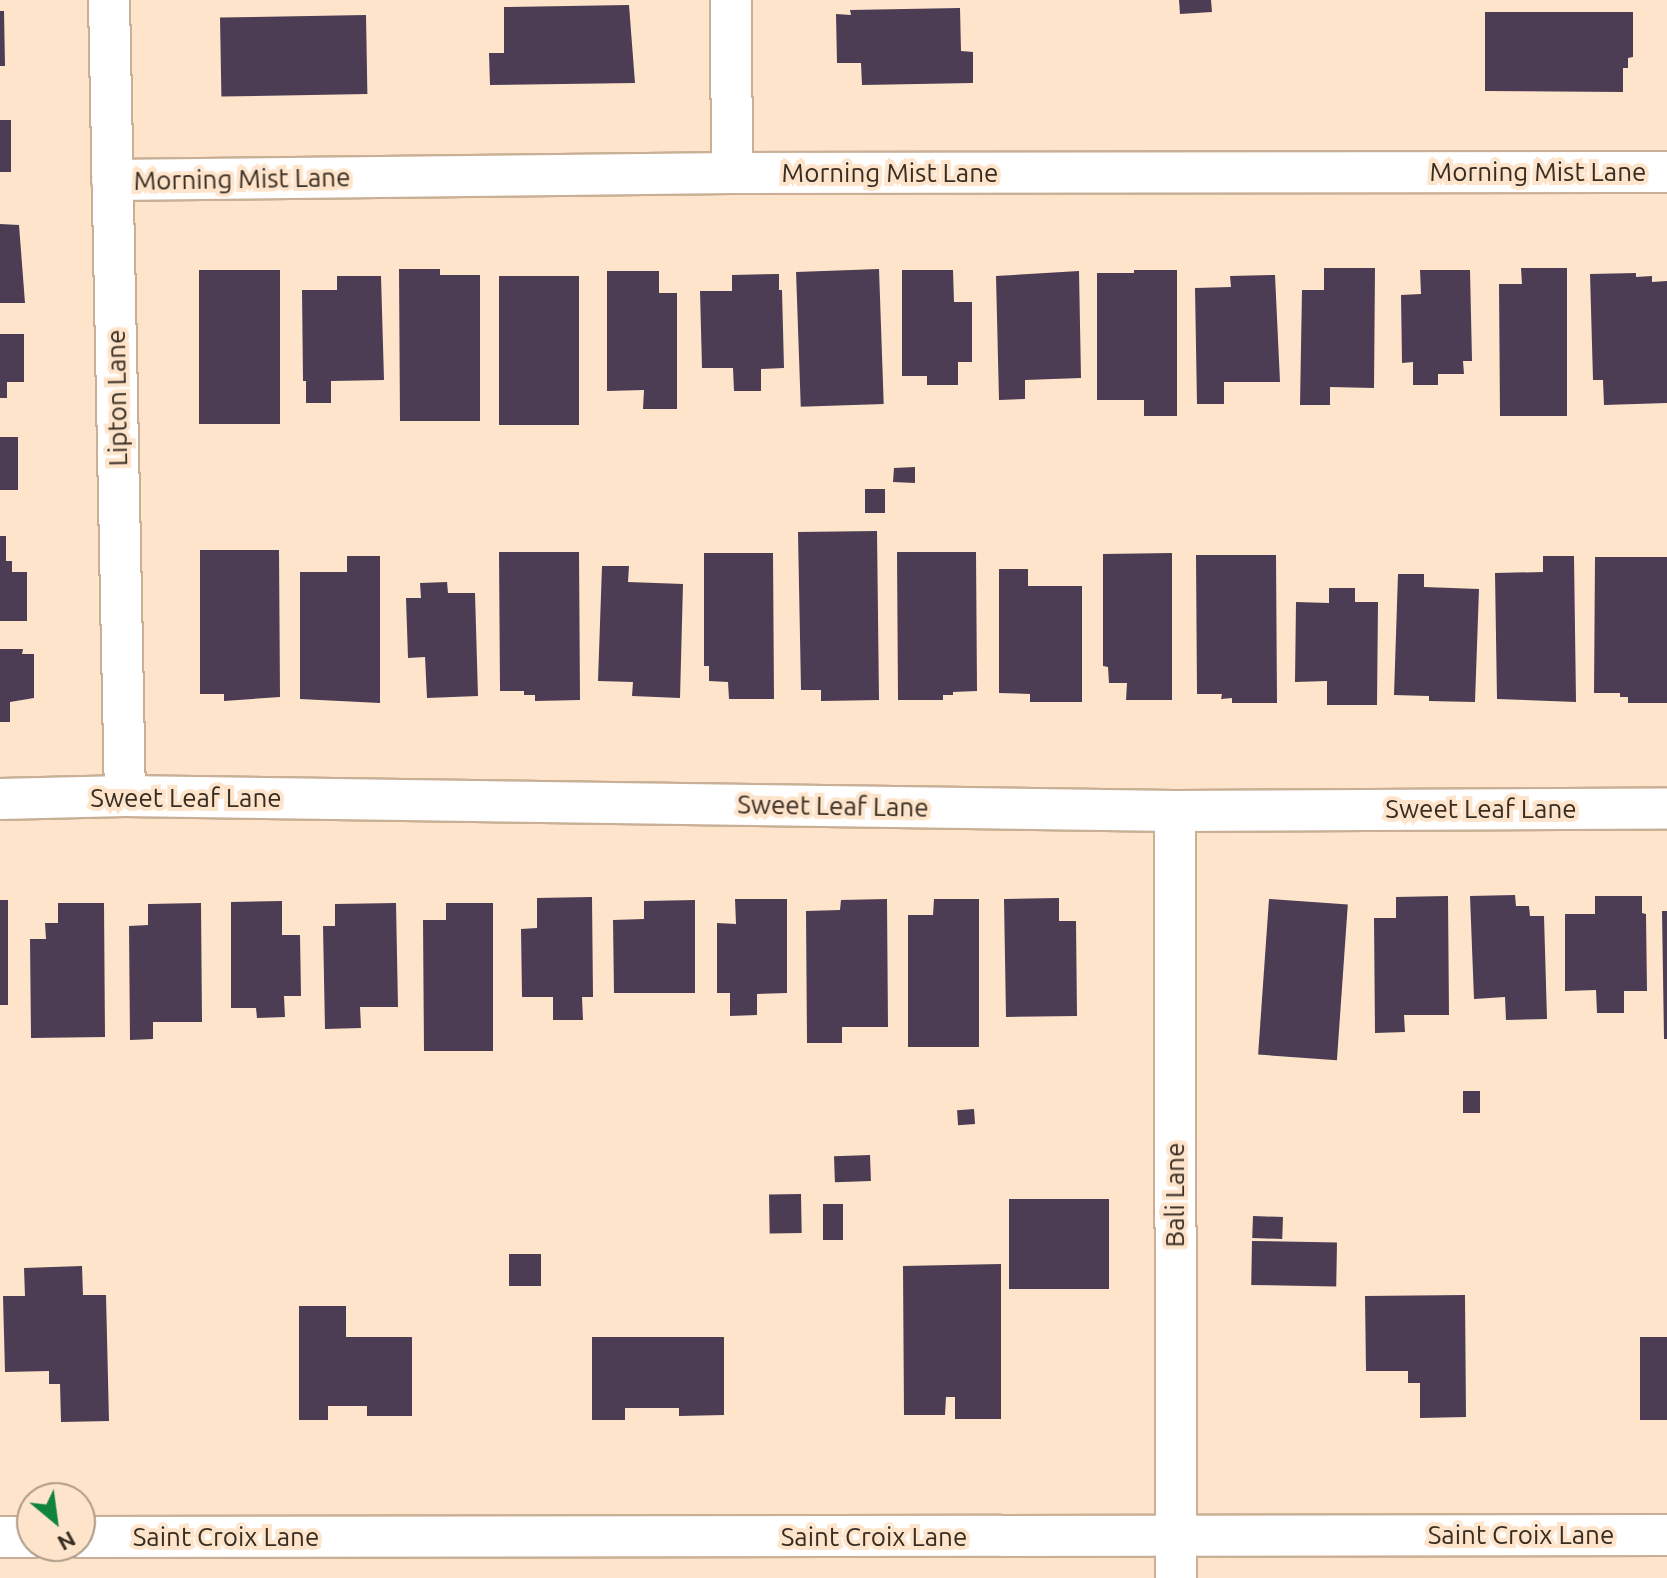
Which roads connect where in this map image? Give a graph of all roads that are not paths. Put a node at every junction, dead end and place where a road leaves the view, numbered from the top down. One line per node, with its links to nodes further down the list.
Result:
1 (109, 0): 5 (street, Lipton Lane)
2 (731, 0): 4 (street)
3 (1667, 172): 4 (street, Morning Mist Lane)
4 (732, 173): 5 (street, Morning Mist Lane)
5 (112, 180): 6 (street, Lipton Lane)
6 (125, 796): 7 (street, Sweet Leaf Lane); 9 (street, Sweet Leaf Lane)
7 (0, 799)
8 (1667, 808): 9 (street, Sweet Leaf Lane)
9 (1175, 811): 12 (street, Bali Lane)
10 (1667, 1535): 12 (street, Saint Croix Lane)
11 (96, 1537): 12 (street, Saint Croix Lane)
12 (1176, 1537): 13 (street, Bali Lane)
13 (1176, 1578)

